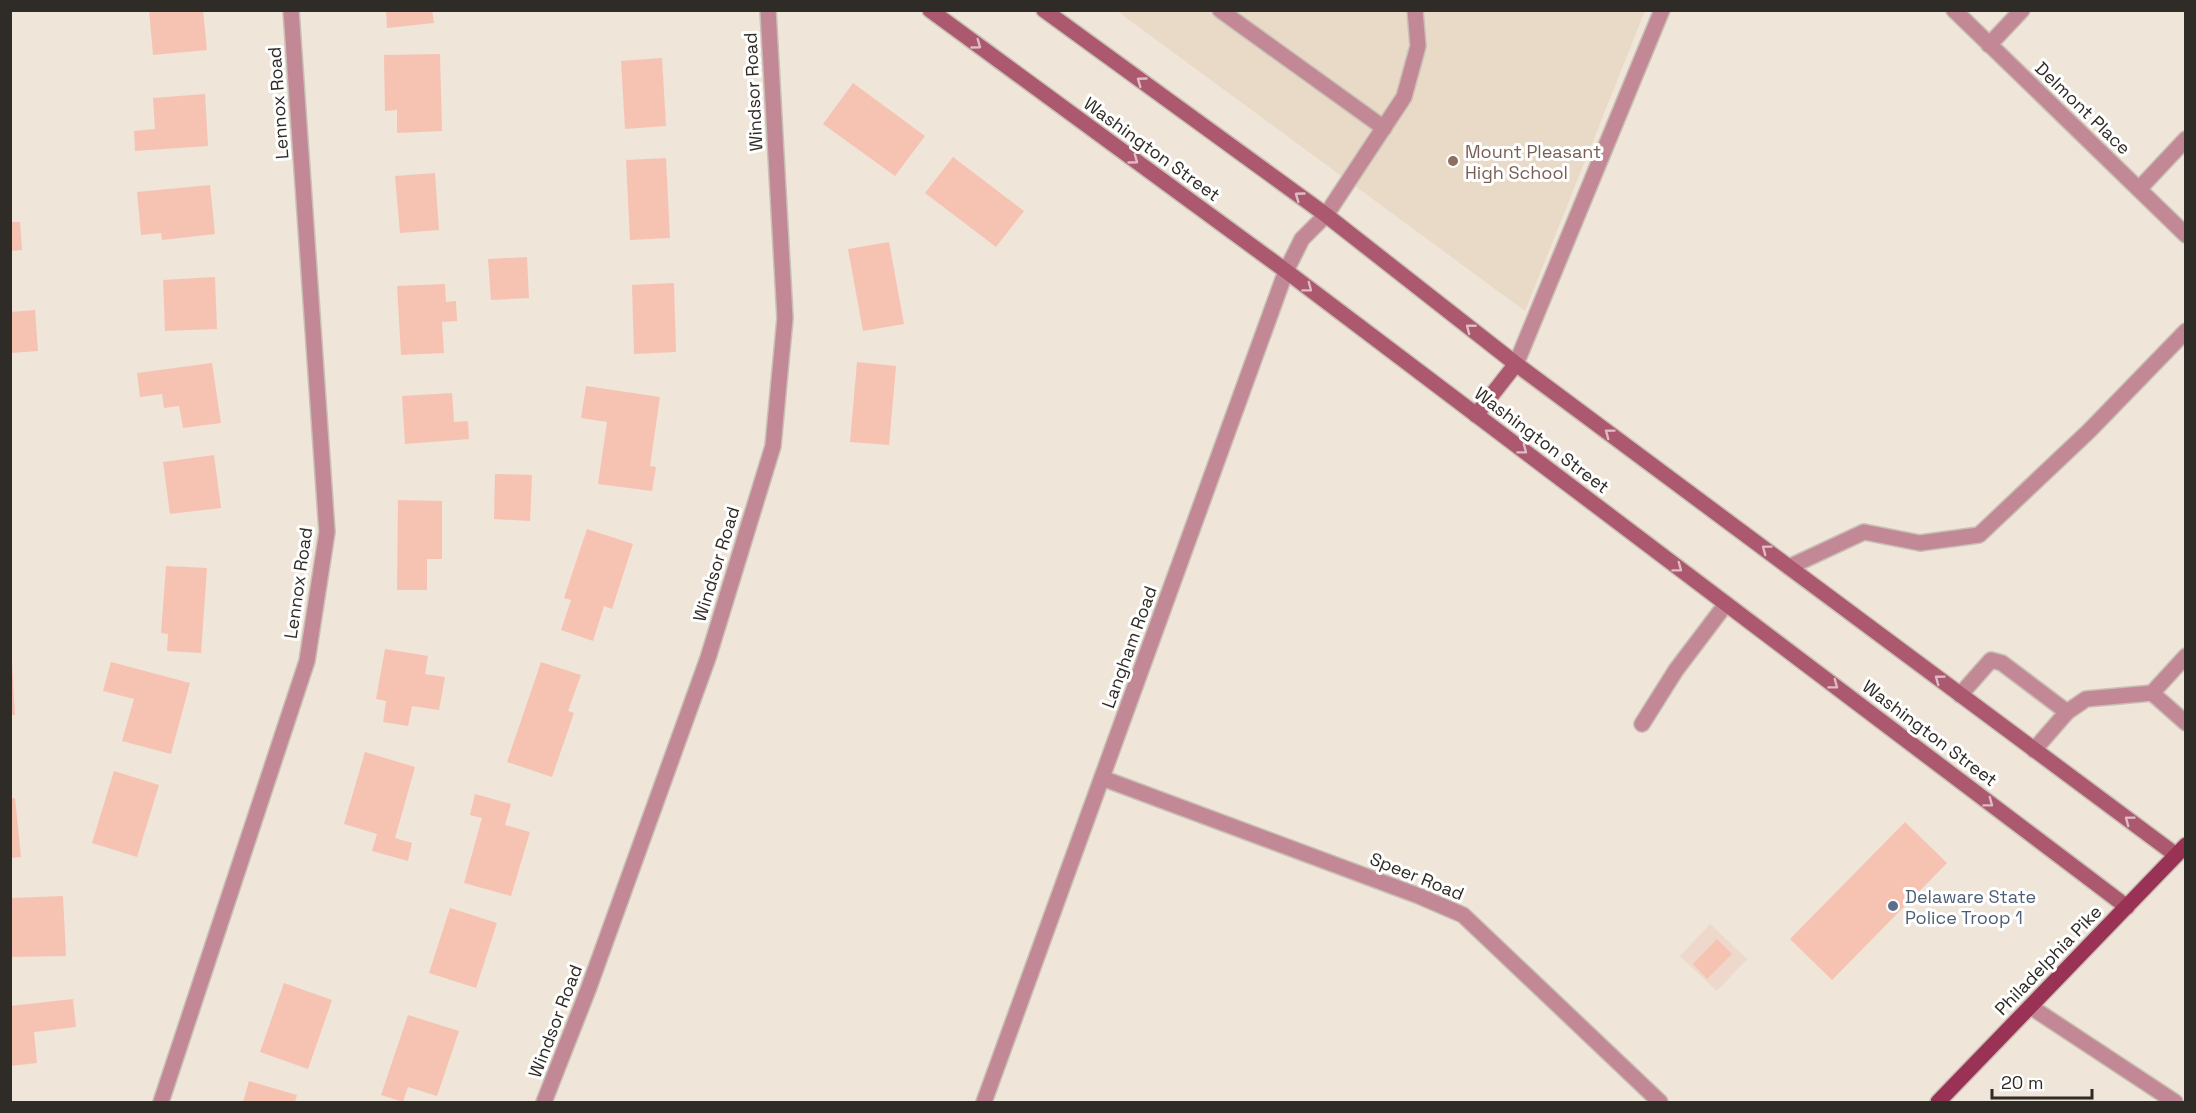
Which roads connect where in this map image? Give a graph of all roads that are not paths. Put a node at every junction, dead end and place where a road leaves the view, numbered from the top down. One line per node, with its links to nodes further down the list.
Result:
1 (291, 10): 34 (street, Lennox Road)
2 (768, 10): 35 (street, Windsor Road)
3 (930, 10): 17 (main road, Washington Street, one-way to 17)
4 (1044, 10): 15 (main road, one-way to 4)
5 (1220, 10): 12 (street)
6 (1403, 10): 10 (street)
7 (1662, 10): 19 (street)
8 (1954, 10): 11 (street, Delmont Place)
9 (2022, 10): 11 (street)
10 (1416, 15): 12 (street, Langham Road)
11 (1989, 45): 14 (street, Delmont Place)
12 (1384, 128): 15 (street, Langham Road)
13 (2186, 139): 14 (street)
14 (2139, 189): 16 (street, Delmont Place)
15 (1326, 215): 17 (street, Langham Road); 19 (main road, one-way to 15)
16 (2186, 235)
17 (1286, 271): 20 (main road, Washington Street, one-way to 20); 30 (street, Langham Road)
18 (2186, 331): 21 (street)
19 (1516, 364): 20 (main road); 21 (main road, one-way to 19)
20 (1476, 415): 22 (main road, Washington Street, one-way to 22)
21 (1789, 567): 25 (main road, one-way to 21)
22 (1726, 604): 28 (street); 32 (main road, Washington Street, one-way to 32)
23 (2186, 656): 24 (street)
24 (2152, 693): 26 (street); 27 (street)
25 (1960, 695): 26 (street); 29 (main road)
26 (2067, 712): 29 (street)
27 (2186, 723)
28 (1642, 724)
29 (2034, 750): 31 (main road, one-way to 29)
30 (1102, 778): 36 (street, Langham Road); 37 (street, Speer Road)
31 (2181, 850): 32 (main road, Philadelphia Pike)
32 (2127, 907): 33 (main road, Philadelphia Pike)
33 (2031, 1007): 38 (main road, Philadelphia Pike); 39 (street)
34 (162, 1102)
35 (544, 1102)
36 (984, 1102)
37 (1660, 1102)
38 (1938, 1102)
39 (2175, 1102)

